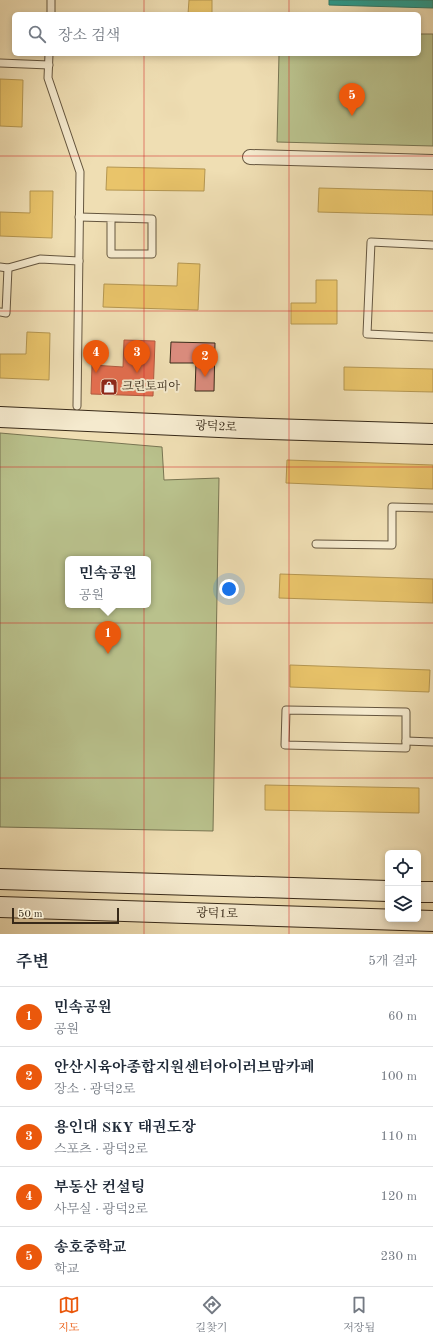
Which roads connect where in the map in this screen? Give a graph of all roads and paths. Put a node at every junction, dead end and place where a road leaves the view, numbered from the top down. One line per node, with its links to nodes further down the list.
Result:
1 (51, 0): 2 (lane)
2 (50, 12)
3 (49, 56): 5 (lane)
4 (0, 63): 5 (lane)
5 (49, 64): 8 (lane)
6 (250, 157): 7 (street)
7 (433, 162)
8 (79, 217): 9 (lane); 11 (lane)
9 (111, 218): 9 (lane)
10 (433, 245): 14 (lane)
11 (79, 261): 12 (lane); 15 (lane)
12 (4, 268): 13 (lane)
13 (0, 312)
14 (433, 337)
15 (77, 406)
16 (0, 417): 17 (street, 광덕2로)
17 (433, 434)
18 (433, 508): 19 (lane)
19 (316, 544)
20 (406, 742): 20 (lane); 21 (lane)
21 (433, 742)
22 (0, 879): 23 (street)
23 (385, 891)
24 (421, 892): 25 (street)
25 (433, 892)
26 (0, 907): 27 (street, 광덕1로)
27 (433, 921)

